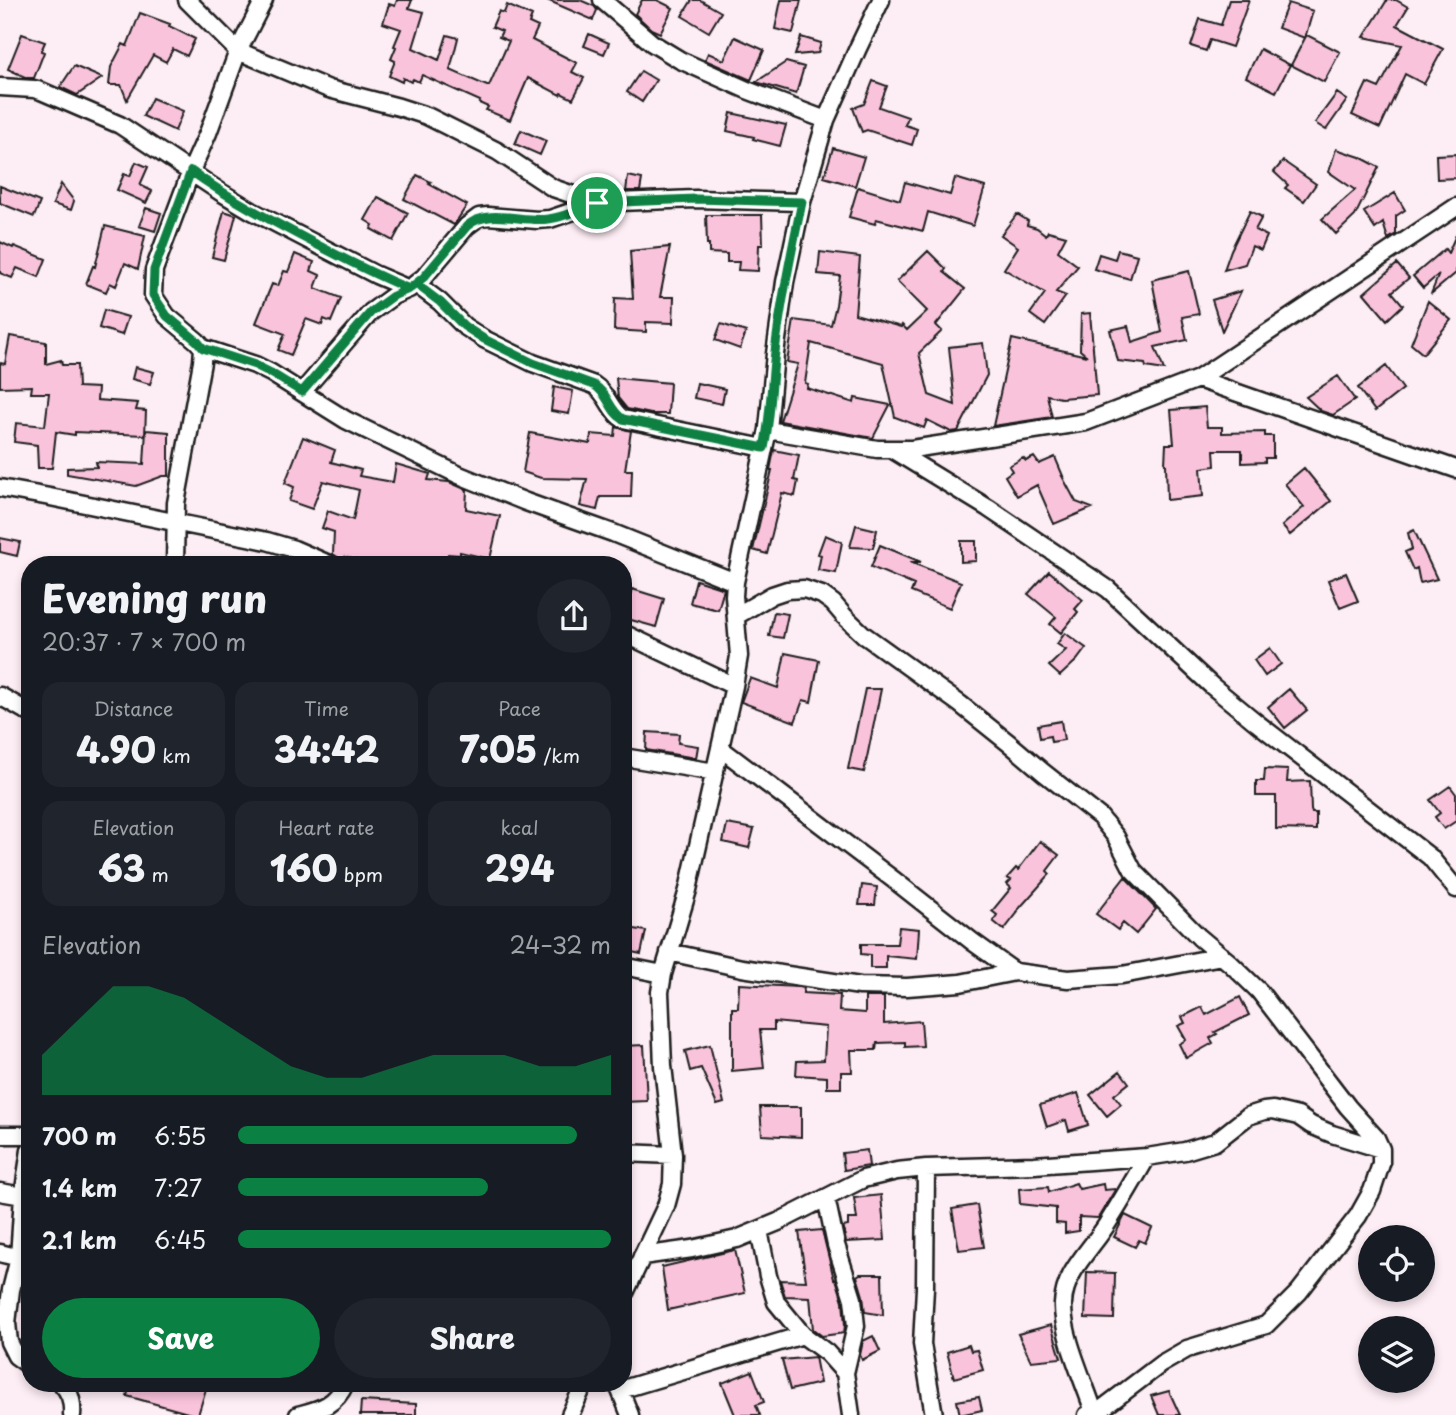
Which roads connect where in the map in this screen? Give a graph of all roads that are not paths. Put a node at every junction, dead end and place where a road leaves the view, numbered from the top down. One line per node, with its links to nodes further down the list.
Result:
1 (187, 0): 5 (street)
2 (264, 0): 5 (street)
3 (602, 0): 7 (street)
4 (881, 0): 7 (street)
5 (238, 51): 8 (street); 10 (street)
6 (0, 87): 8 (street)
7 (826, 120): 9 (street)
8 (191, 171): 12 (street); 13 (street)
9 (802, 202): 10 (street); 16 (street)
10 (597, 203): 12 (street)
11 (1456, 206): 14 (street)
12 (413, 287): 15 (street); 17 (street)
13 (203, 348): 15 (street); 21 (street)
14 (1198, 379): 18 (street); 19 (street)
15 (302, 392): 24 (street)
16 (768, 430): 17 (street); 18 (street)
17 (764, 448): 24 (street)
18 (893, 450): 33 (street)
19 (1456, 469)
20 (0, 488): 21 (street)
21 (175, 523): 22 (street); 23 (street)
22 (175, 556)
23 (310, 556)
24 (735, 582): 25 (street)
25 (736, 616): 27 (street); 35 (street)
26 (632, 637): 27 (street)
27 (734, 686): 30 (street)
28 (0, 696): 29 (street)
29 (21, 708)
30 (720, 748): 32 (street); 37 (street)
31 (632, 758): 32 (street)
32 (715, 772): 34 (street)
33 (1456, 888)
34 (669, 952): 37 (street); 38 (street)
35 (1222, 956): 37 (street); 41 (street)
36 (632, 968): 38 (street)
37 (1015, 972)
38 (663, 974): 43 (street)
39 (0, 1135): 40 (street)
40 (21, 1135)
41 (1381, 1149): 44 (street); 64 (street)
42 (632, 1153): 43 (street)
43 (674, 1155): 52 (street)
44 (1147, 1157): 45 (street); 64 (street)
45 (926, 1168): 48 (street); 70 (street)
46 (0, 1192): 47 (street)
47 (21, 1196)
48 (826, 1198): 50 (street); 58 (street)
49 (21, 1227): 53 (street)
50 (758, 1230): 52 (street); 56 (street)
51 (0, 1252): 53 (street)
52 (642, 1256): 54 (street)
53 (19, 1258): 55 (street)
54 (632, 1278)
55 (5, 1312): 57 (street)
56 (803, 1335): 58 (street); 59 (street)
57 (21, 1360)
58 (845, 1373): 69 (street)
59 (632, 1383)
60 (69, 1392): 65 (street)
61 (341, 1392): 66 (street)
62 (580, 1392): 67 (street)
63 (620, 1392): 68 (street)
64 (1090, 1413)
65 (72, 1415)
66 (298, 1415)
67 (570, 1415)
68 (630, 1415)
69 (851, 1415)
70 (934, 1415)

